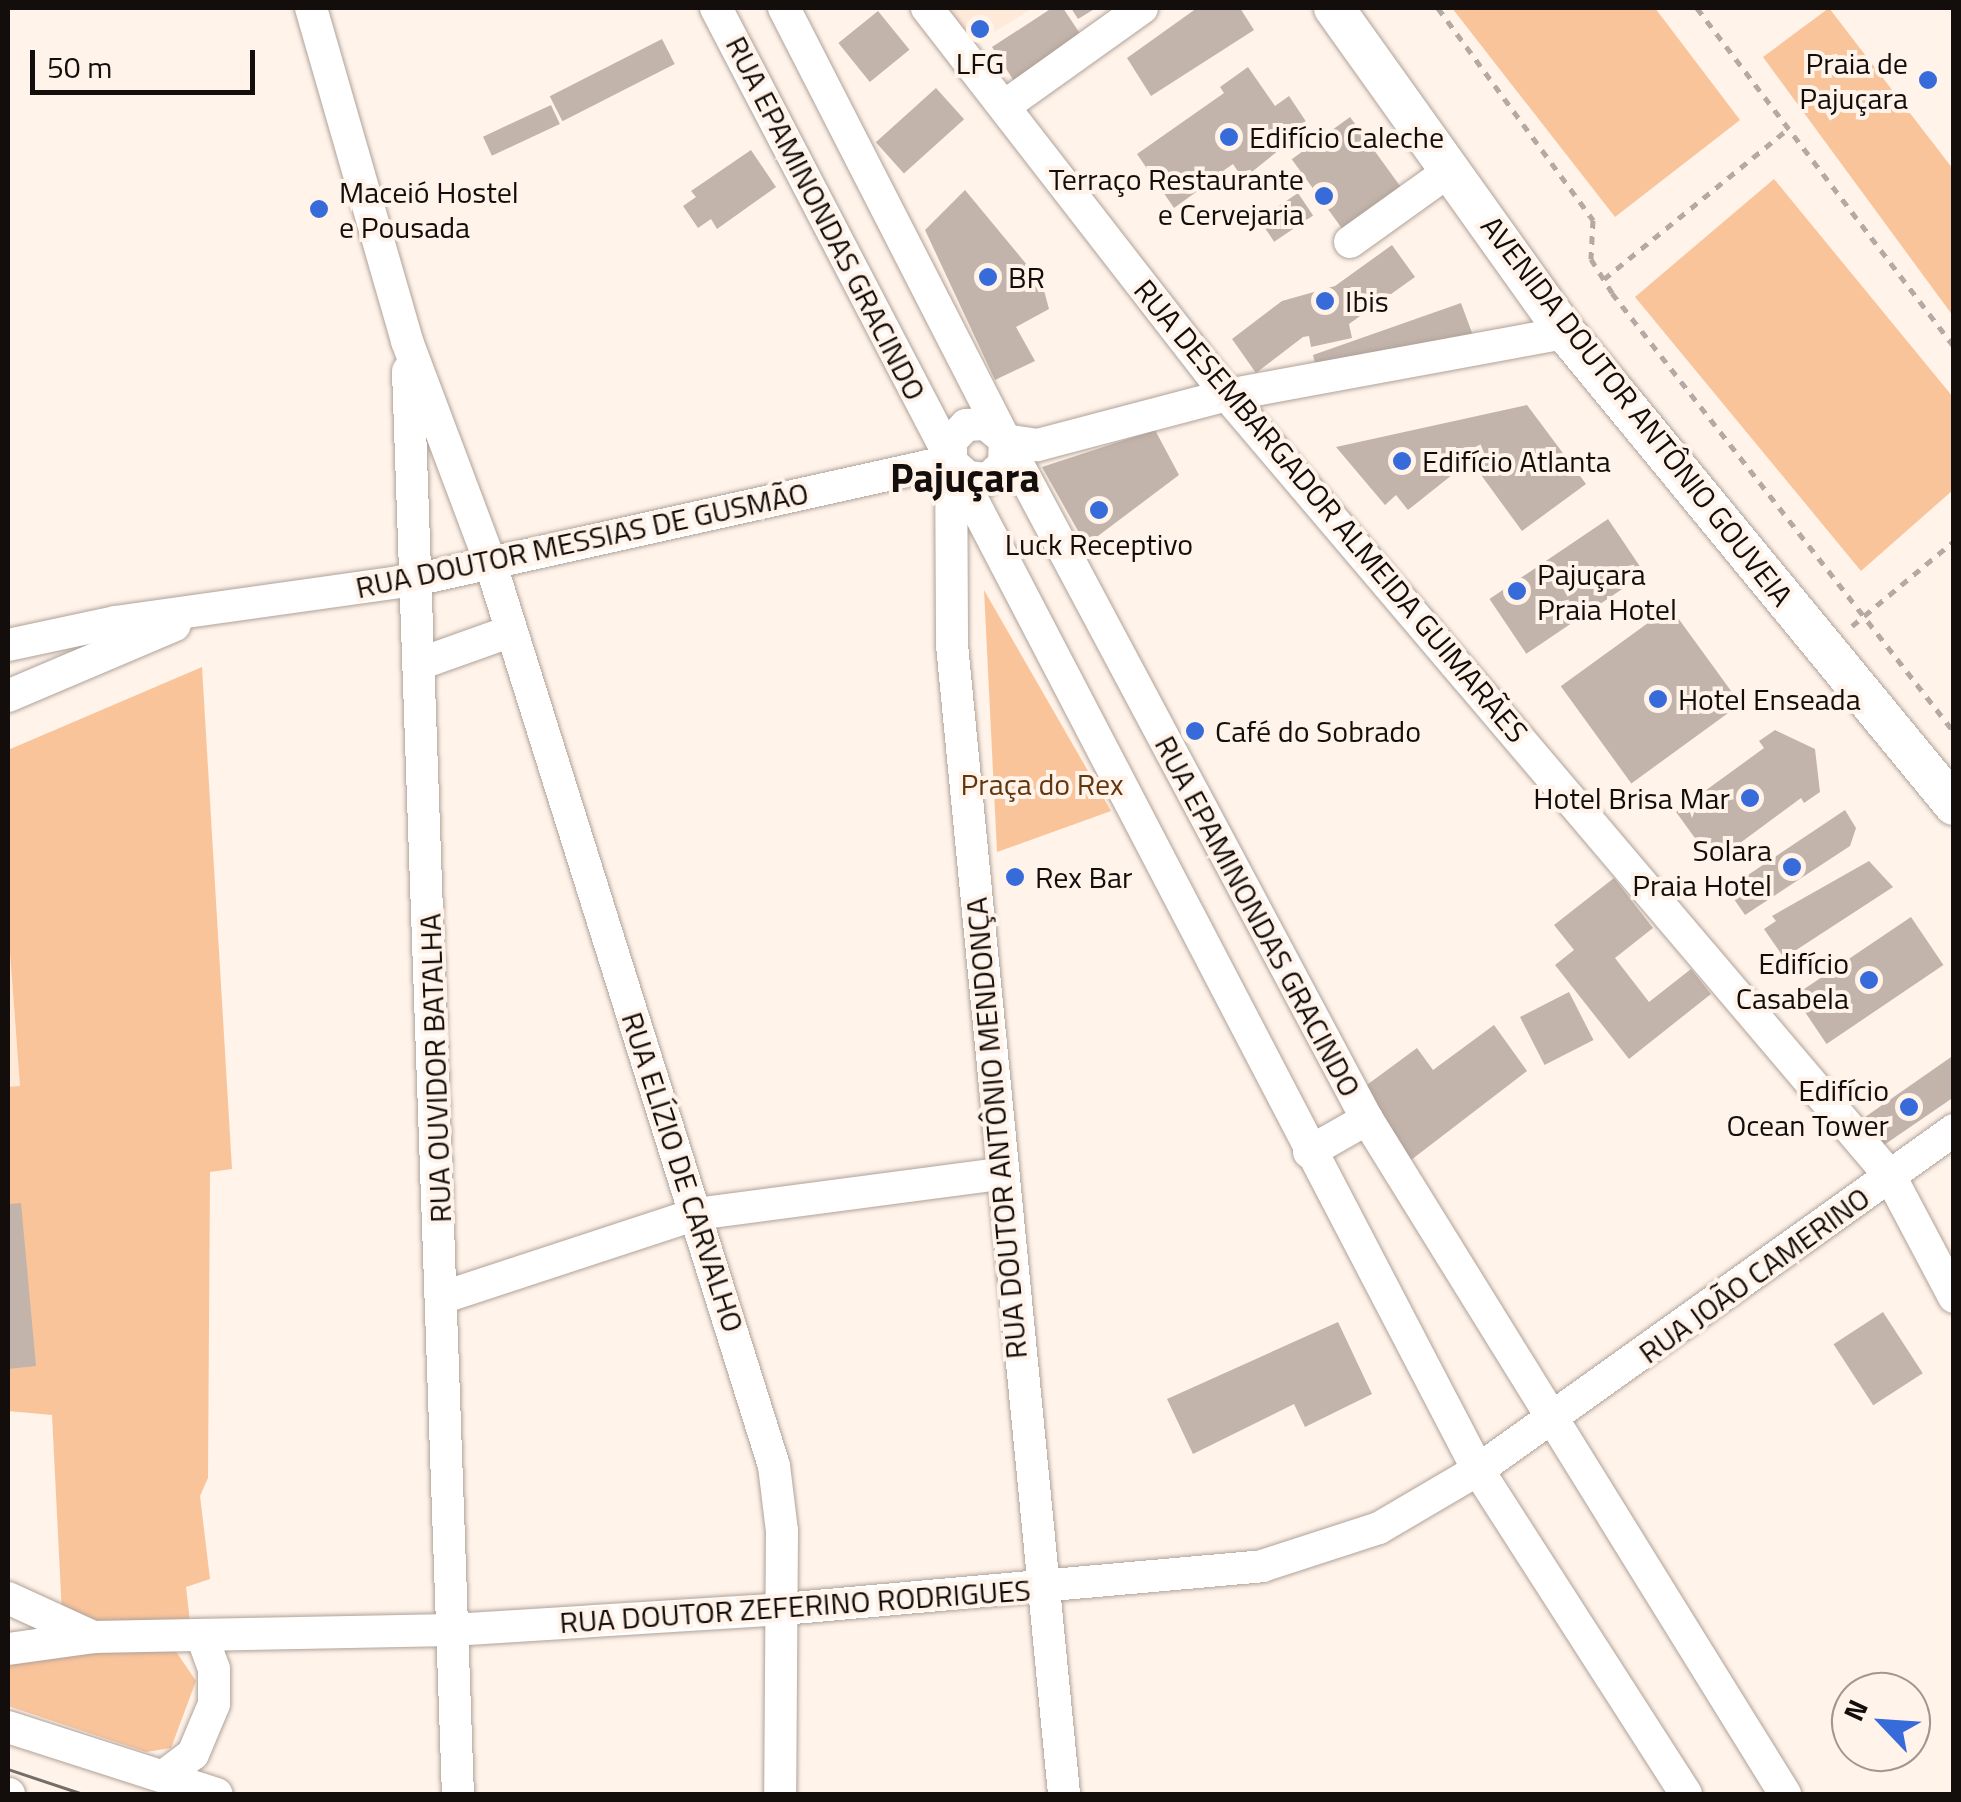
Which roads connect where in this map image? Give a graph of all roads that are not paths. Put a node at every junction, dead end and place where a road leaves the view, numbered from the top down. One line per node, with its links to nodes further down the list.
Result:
1 (310, 8): 11 (street)
2 (716, 8): 14 (street, RUA EPAMINONDAS GRACINDO)
3 (784, 8): 13 (street, RUA EPAMINONDAS GRACINDO)
4 (927, 8): 7 (street, RUA DESEMBARGADOR ALMEIDA GUIMARÃES)
5 (1142, 8): 7 (street)
6 (1334, 8): 8 (main road, AVENIDA DOUTOR ANTÔNIO GOUVEIA)
7 (1006, 104): 12 (street, RUA DESEMBARGADOR ALMEIDA GUIMARÃES)
8 (1449, 171): 9 (street); 10 (main road, AVENIDA DOUTOR ANTÔNIO GOUVEIA)
9 (1350, 242)
10 (1566, 333): 12 (street); 24 (main road, AVENIDA DOUTOR ANTÔNIO GOUVEIA)
11 (407, 341): 15 (street, RUA ELÍZIO DE CARVALHO); 16 (street, RUA OUVIDOR BATALHA)
12 (1227, 394): 13 (street); 29 (street, RUA DESEMBARGADOR ALMEIDA GUIMARÃES)
13 (1005, 440): 14 (street); 25 (street, RUA EPAMINONDAS GRACINDO)
14 (950, 460): 15 (street, RUA DOUTOR MESSIAS DE GUSMÃO); 27 (street, RUA EPAMINONDAS GRACINDO); 28 (street, RUA DOUTOR ANTÔNIO MENDONÇA)
15 (491, 565): 16 (street, RUA DOUTOR MESSIAS DE GUSMÃO); 18 (street, RUA ELÍZIO DE CARVALHO)
16 (415, 580): 17 (street, RUA DOUTOR MESSIAS DE GUSMÃO); 21 (street, RUA OUVIDOR BATALHA)
17 (212, 610): 19 (street, RUA DOUTOR MESSIAS DE GUSMÃO); 22 (street, RUA DOUTOR MESSIAS DE GUSMÃO)
18 (509, 632): 21 (street); 30 (street, RUA ELÍZIO DE CARVALHO)
19 (45, 637): 20 (street, RUA DOUTOR MESSIAS DE GUSMÃO); 22 (street)
20 (8, 645)
21 (419, 664): 32 (street, RUA OUVIDOR BATALHA)
22 (52, 678): 23 (street, RUA DOUTOR MESSIAS DE GUSMÃO)
23 (8, 696)
24 (1954, 805)
25 (1367, 1120): 27 (street); 33 (street, RUA EPAMINONDAS GRACINDO)
26 (1954, 1130): 29 (street, RUA JOÃO CAMERINO)
27 (1309, 1152): 34 (street, RUA EPAMINONDAS GRACINDO)
28 (999, 1174): 30 (street); 35 (street, RUA DOUTOR ANTÔNIO MENDONÇA)
29 (1890, 1176): 31 (street, RUA DESEMBARGADOR ALMEIDA GUIMARÃES); 33 (street, RUA JOÃO CAMERINO)
30 (696, 1214): 32 (street); 37 (street, RUA ELÍZIO DE CARVALHO)
31 (1954, 1297)
32 (444, 1298): 38 (street, RUA OUVIDOR BATALHA)
33 (1554, 1420): 34 (street, RUA DOUTOR ZEFERINO RODRIGUES); 49 (street, RUA EPAMINONDAS GRACINDO)
34 (1478, 1470): 35 (street, RUA DOUTOR ZEFERINO RODRIGUES); 48 (street, RUA EPAMINONDAS GRACINDO)
35 (1042, 1588): 37 (street, RUA DOUTOR ZEFERINO RODRIGUES); 47 (street, RUA DOUTOR ANTÔNIO MENDONÇA)
36 (8, 1598): 40 (street, RUA DOUTOR ZEFERINO RODRIGUES)
37 (783, 1609): 38 (street, RUA DOUTOR ZEFERINO RODRIGUES); 46 (street, RUA ELÍZIO DE CARVALHO)
38 (452, 1630): 39 (street, RUA DOUTOR ZEFERINO RODRIGUES); 45 (street, RUA OUVIDOR BATALHA)
39 (202, 1636): 40 (street, RUA DOUTOR ZEFERINO RODRIGUES); 43 (street)
40 (92, 1638): 41 (street)
41 (8, 1649)
42 (8, 1727): 43 (street)
43 (165, 1776): 44 (street)
44 (217, 1794)
45 (458, 1794)
46 (780, 1794)
47 (1064, 1794)
48 (1686, 1794)
49 (1785, 1794)

